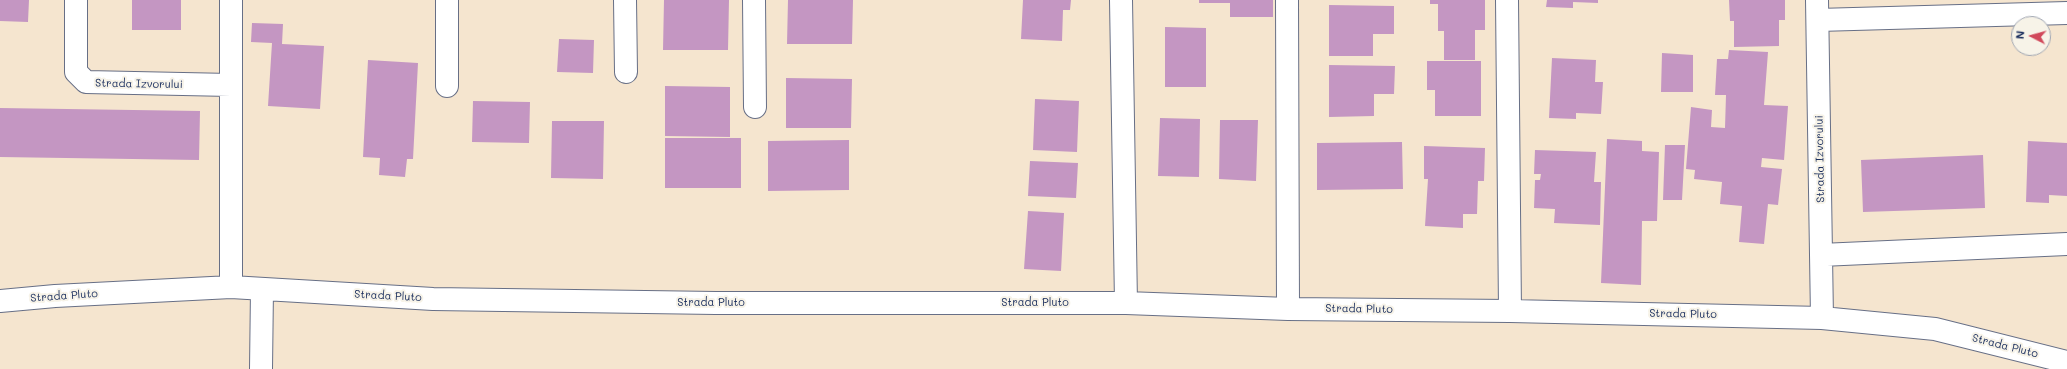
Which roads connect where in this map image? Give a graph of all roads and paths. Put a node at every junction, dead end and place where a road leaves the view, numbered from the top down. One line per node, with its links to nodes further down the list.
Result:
1 (76, 0): 12 (street, Strada Izvorului)
2 (231, 0): 12 (street)
3 (447, 0): 13 (street)
4 (625, 0): 11 (street)
5 (754, 0): 14 (street)
6 (1121, 0): 20 (street)
7 (1288, 0): 21 (street)
8 (1507, 0): 22 (street)
9 (1817, 10): 10 (street); 16 (street, Strada Izvorului)
10 (2067, 13)
11 (626, 72)
12 (231, 86): 17 (street)
13 (447, 86)
14 (755, 107)
15 (2067, 244): 16 (street)
16 (1821, 255): 23 (street, Strada Izvorului)
17 (231, 287): 18 (street, Strada Pluto); 19 (street, Strada Pluto)
18 (262, 289): 20 (street, Strada Pluto); 25 (street)
19 (0, 301)
20 (1126, 303): 21 (street, Strada Pluto)
21 (1288, 309): 22 (street, Strada Pluto)
22 (1510, 311): 23 (street, Strada Pluto)
23 (1822, 318): 24 (street, Strada Pluto)
24 (2067, 362)
25 (261, 369)

